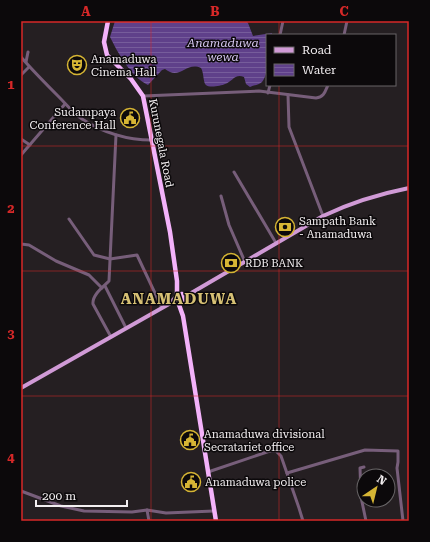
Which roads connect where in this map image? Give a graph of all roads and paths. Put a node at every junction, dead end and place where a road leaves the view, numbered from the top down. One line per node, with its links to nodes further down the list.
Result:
1 (108, 21): 15 (highway, Kurunegala Road)
2 (283, 21): 4 (street)
3 (347, 21): 5 (street)
4 (280, 34)
5 (344, 34)
6 (28, 52): 8 (street)
7 (21, 57): 8 (street)
8 (26, 62): 9 (street)
9 (29, 67): 10 (street); 16 (street)
10 (21, 75)
11 (270, 86): 13 (street)
12 (328, 86): 14 (street)
13 (268, 93): 14 (street); 15 (street)
14 (288, 95): 25 (street)
15 (143, 96): 19 (highway, Kurunegala Road)
16 (65, 104): 17 (street); 20 (street)
17 (116, 135): 19 (street); 29 (street)
18 (21, 139): 20 (street)
19 (152, 140): 31 (highway, Kurunegala Road)
20 (30, 145): 21 (street)
21 (21, 155)
22 (234, 172): 27 (street)
23 (409, 188): 25 (main road)
24 (220, 196): 30 (street)
25 (323, 216): 27 (main road)
26 (69, 219): 29 (street)
27 (276, 243): 30 (main road)
28 (21, 244): 32 (street)
29 (110, 258): 32 (street); 35 (street)
30 (245, 263): 34 (main road)
31 (177, 281): 33 (highway, Kurunegala Road); 34 (highway, Kurunegala Road)
32 (103, 287): 37 (street); 38 (street)
33 (177, 298): 34 (highway); 34 (highway); 35 (main road); 36 (highway, Kurunegala Road)
34 (183, 298): 36 (highway)
35 (162, 308): 37 (main road)
36 (183, 316): 41 (highway)
37 (126, 328): 38 (main road)
38 (111, 338): 39 (main road)
39 (21, 388)
40 (364, 467): 49 (street)
41 (208, 472): 42 (street); 45 (highway)
42 (287, 473): 48 (street); 50 (street)
43 (21, 491): 44 (street)
44 (147, 510): 45 (street); 46 (street)
45 (214, 511): 47 (highway)
46 (149, 521)
47 (216, 521)
48 (303, 521)
49 (366, 521)
50 (403, 521)

